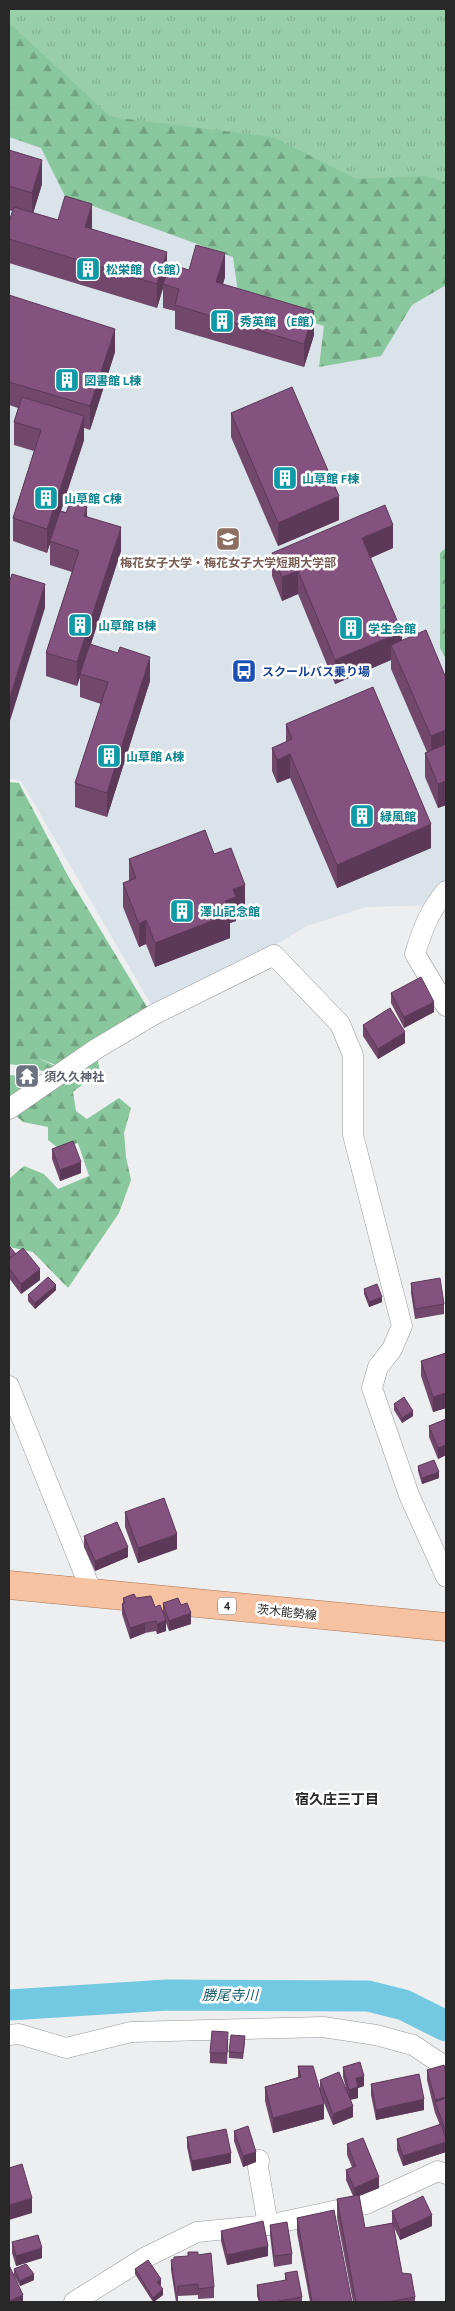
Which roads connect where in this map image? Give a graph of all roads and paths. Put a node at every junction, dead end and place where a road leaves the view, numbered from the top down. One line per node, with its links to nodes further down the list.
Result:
1 (446, 891): 2 (street)
2 (446, 1006)
3 (9, 1108): 5 (street)
4 (9, 1386): 7 (street)
5 (446, 1577)
6 (9, 1585): 7 (main road, 茨木能勢線 / 4)
7 (92, 1593): 8 (main road, 茨木能勢線 / 4)
8 (446, 1627)
9 (9, 2035): 10 (street)
10 (446, 2067)
11 (259, 2160): 13 (street)
12 (443, 2171): 13 (street)
13 (268, 2225): 14 (street)
14 (100, 2295): 15 (street)
15 (74, 2302)

